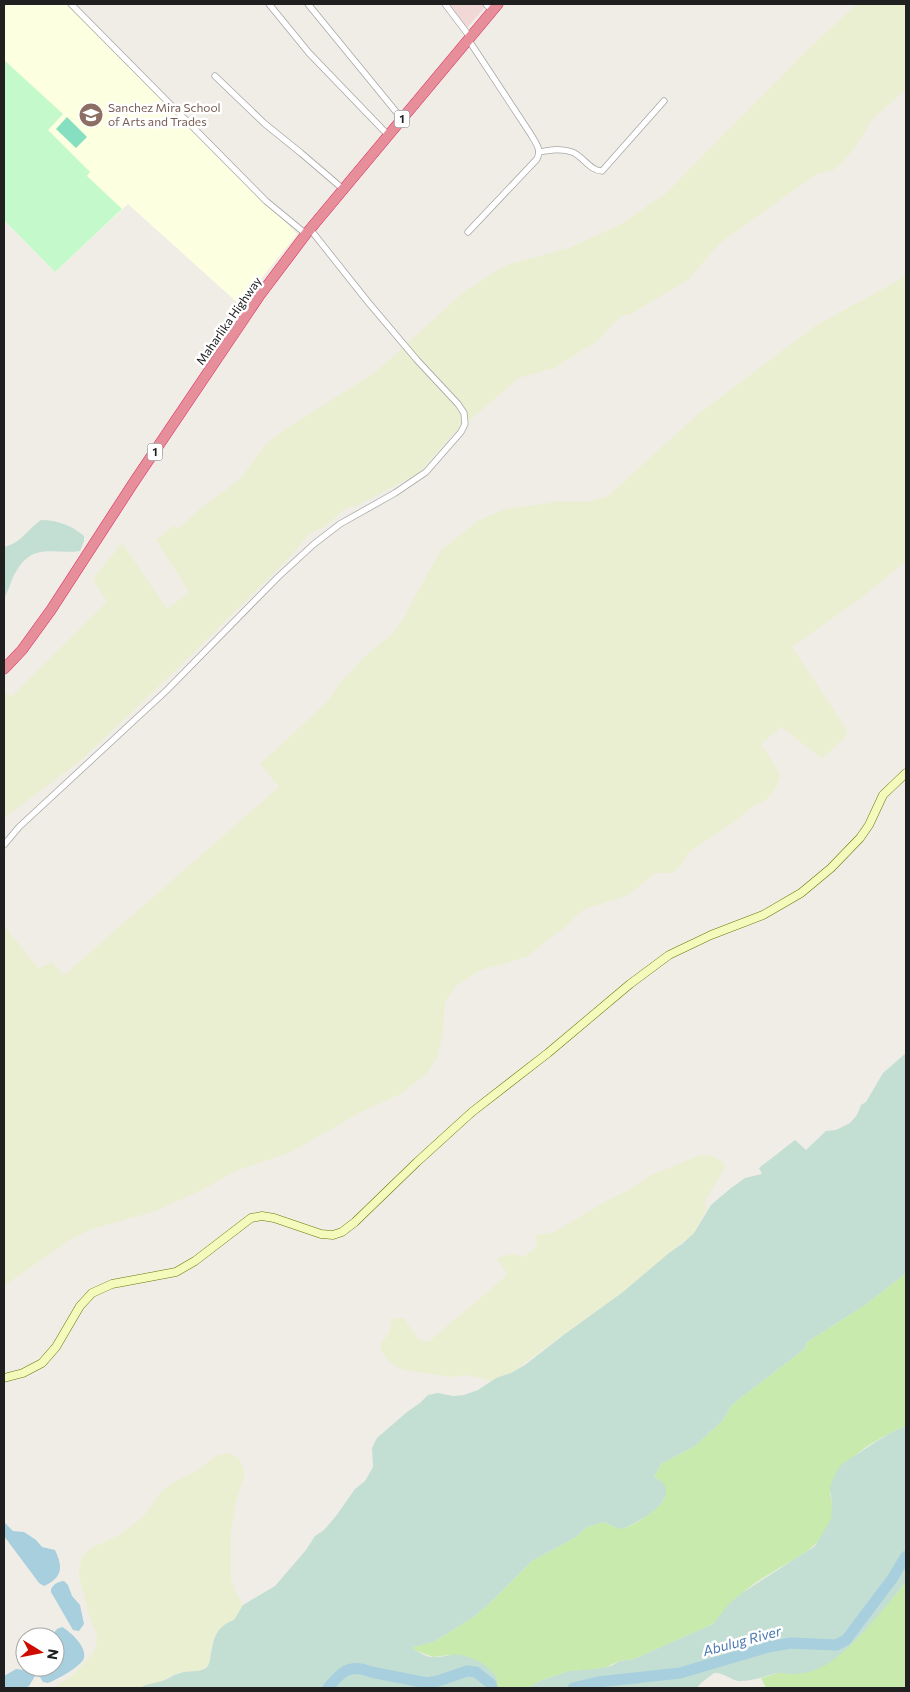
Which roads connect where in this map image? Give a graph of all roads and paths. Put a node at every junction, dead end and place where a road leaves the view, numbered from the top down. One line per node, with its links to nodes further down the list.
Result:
1 (71, 4): 13 (street)
2 (269, 4): 10 (street)
3 (308, 4): 9 (street)
4 (445, 4): 6 (street)
5 (492, 6): 6 (highway, Maharlika Highway / 1)
6 (469, 38): 9 (highway, Maharlika Highway / 1); 11 (street)
7 (215, 76): 12 (street)
8 (664, 100): 11 (street)
9 (402, 119): 10 (highway, Maharlika Highway / 1)
10 (388, 135): 12 (highway, Maharlika Highway / 1)
11 (539, 152): 14 (street)
12 (343, 190): 13 (highway, Maharlika Highway / 1)
13 (308, 232): 15 (highway, Maharlika Highway / 1); 17 (street)
14 (468, 232)
15 (4, 669)
16 (906, 773): 18 (street)
17 (4, 846)
18 (4, 1378)

